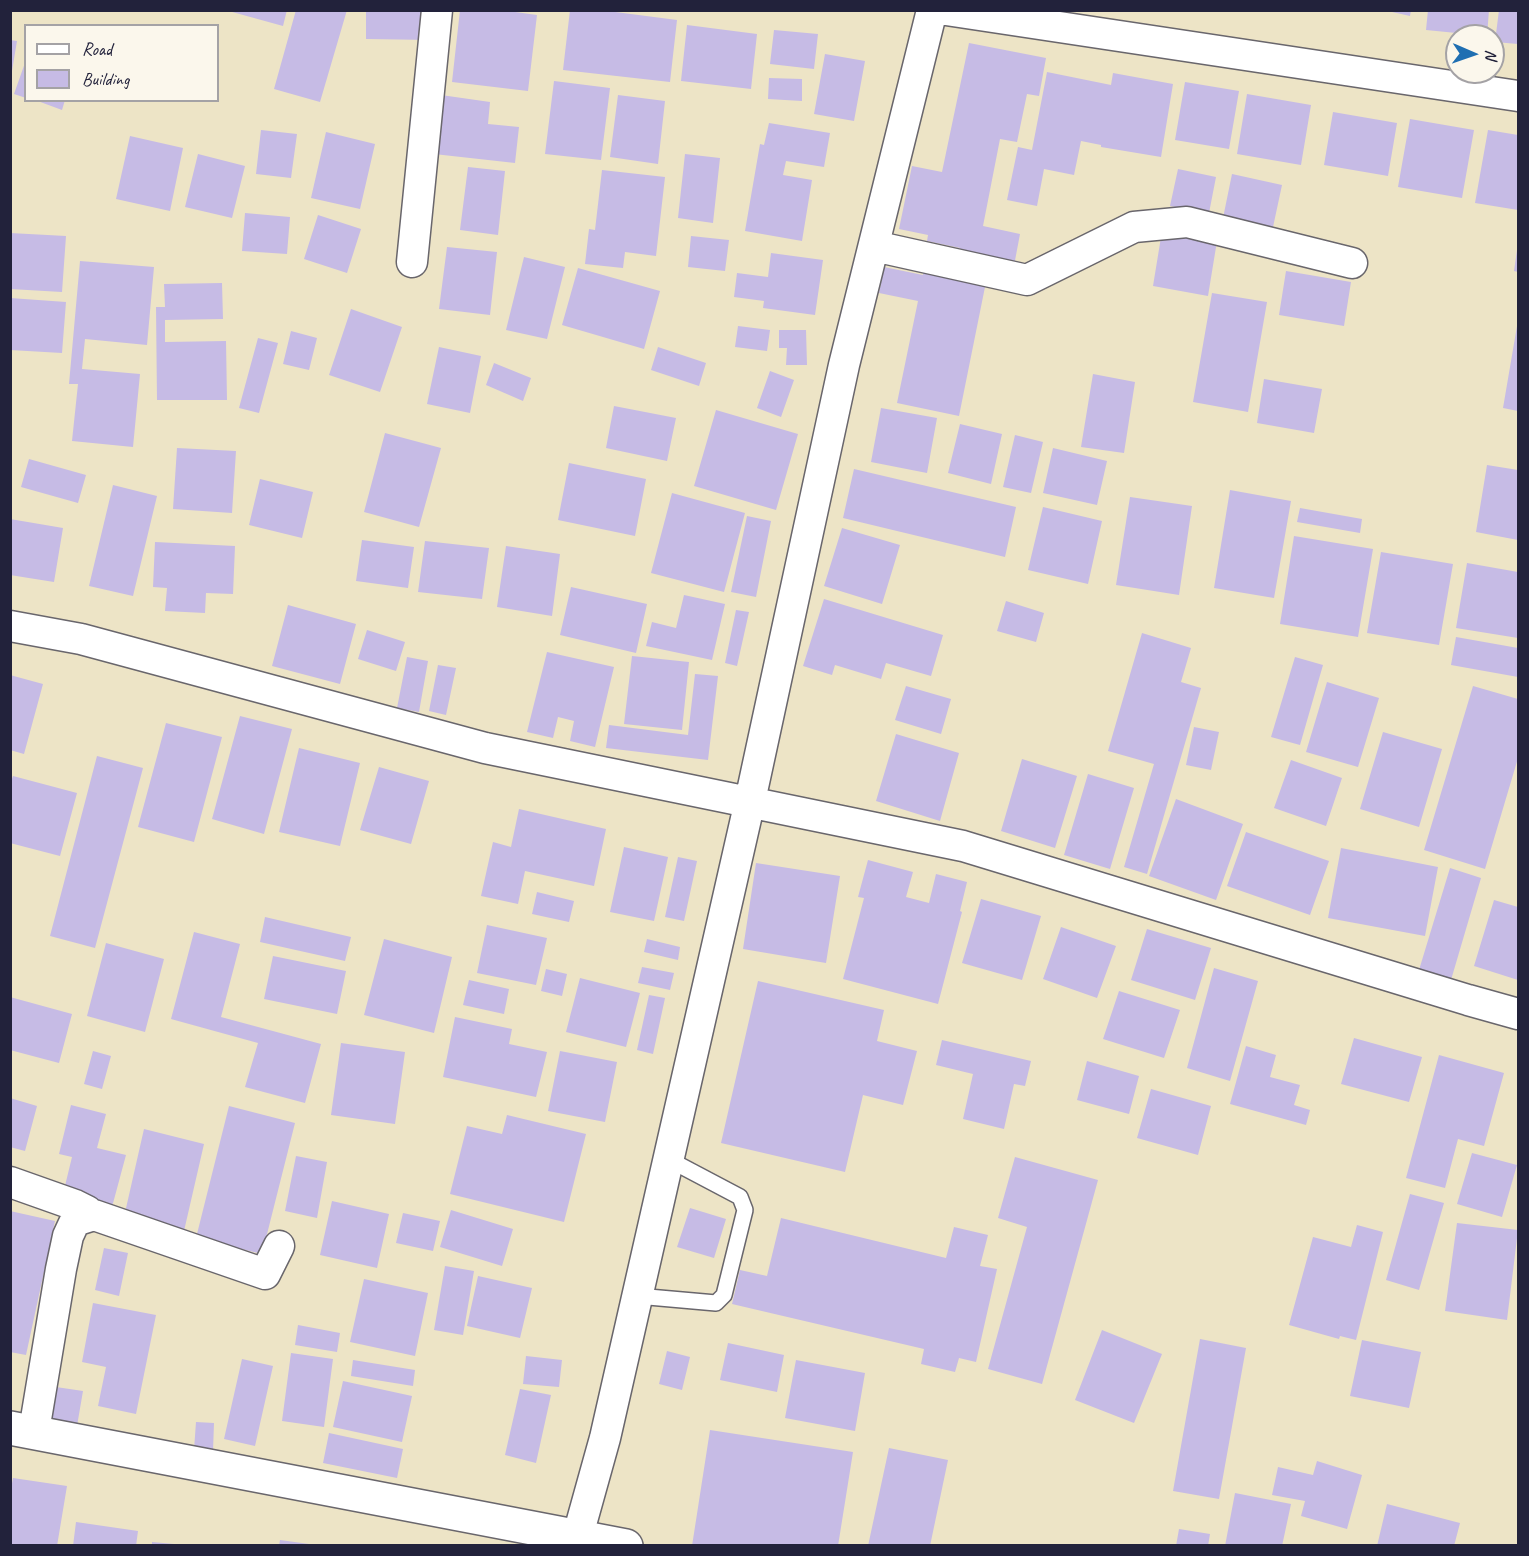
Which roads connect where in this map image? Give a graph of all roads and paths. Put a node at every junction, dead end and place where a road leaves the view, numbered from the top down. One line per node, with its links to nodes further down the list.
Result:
1 (437, 10): 6 (street)
2 (932, 10): 5 (street)
3 (946, 10): 4 (street)
4 (1518, 96)
5 (874, 246): 7 (street); 9 (street)
6 (412, 262)
7 (1352, 263)
8 (10, 626): 9 (street)
9 (750, 801): 10 (street); 11 (street)
10 (1518, 1014)
11 (668, 1159): 15 (street); 15 (lane)
12 (10, 1182): 13 (street)
13 (84, 1217): 14 (street); 16 (street)
14 (279, 1246)
15 (637, 1296): 17 (street)
16 (22, 1429): 17 (street)
17 (571, 1540): 18 (street)
18 (626, 1545)

